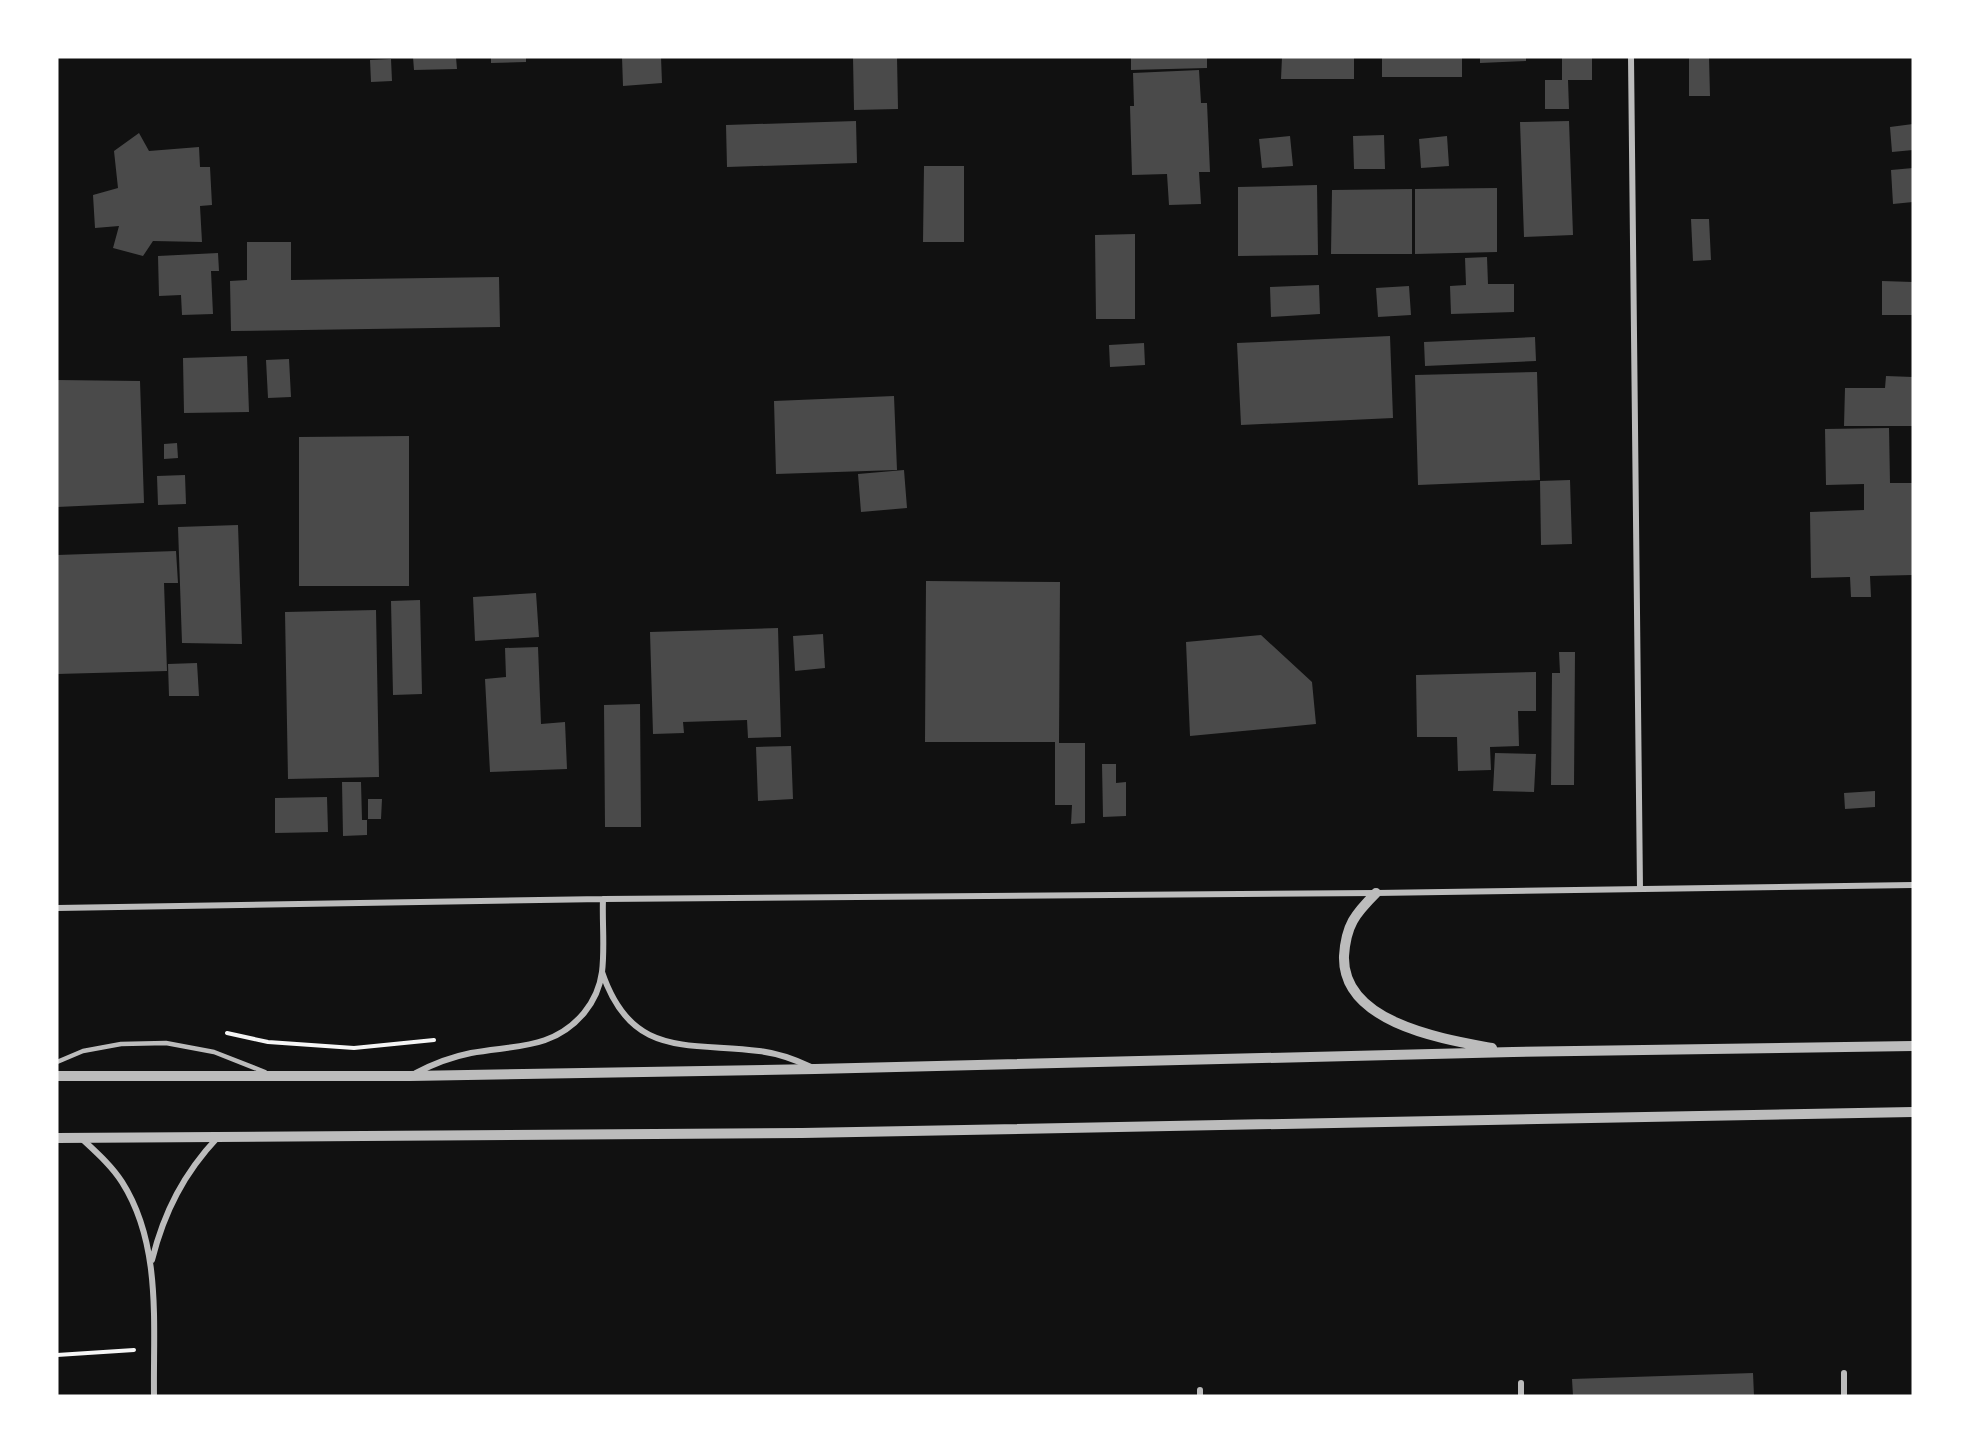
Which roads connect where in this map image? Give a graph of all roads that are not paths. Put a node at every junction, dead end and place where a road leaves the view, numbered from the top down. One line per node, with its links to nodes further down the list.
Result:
1 (1631, 57): 3 (street)
2 (1913, 885): 3 (street)
3 (1640, 888): 4 (street)
4 (1376, 893): 5 (street); 9 (street)
5 (603, 899): 6 (street); 7 (street)
6 (57, 908)
7 (602, 971): 11 (street); 14 (street)
8 (1913, 1046): 9 (street)
9 (1513, 1052): 11 (street)
10 (57, 1062): 12 (lane)
11 (815, 1069): 14 (street)
12 (270, 1075): 13 (street); 14 (street)
13 (57, 1076)
14 (410, 1076)
15 (1913, 1112): 16 (street)
16 (218, 1137): 18 (street); 19 (street)
17 (57, 1138): 18 (street)
18 (81, 1138): 19 (street)
19 (152, 1264): 22 (street)
20 (1844, 1373): 24 (street)
21 (1521, 1383): 23 (street)
22 (154, 1396)
23 (1521, 1396)
24 (1844, 1396)

